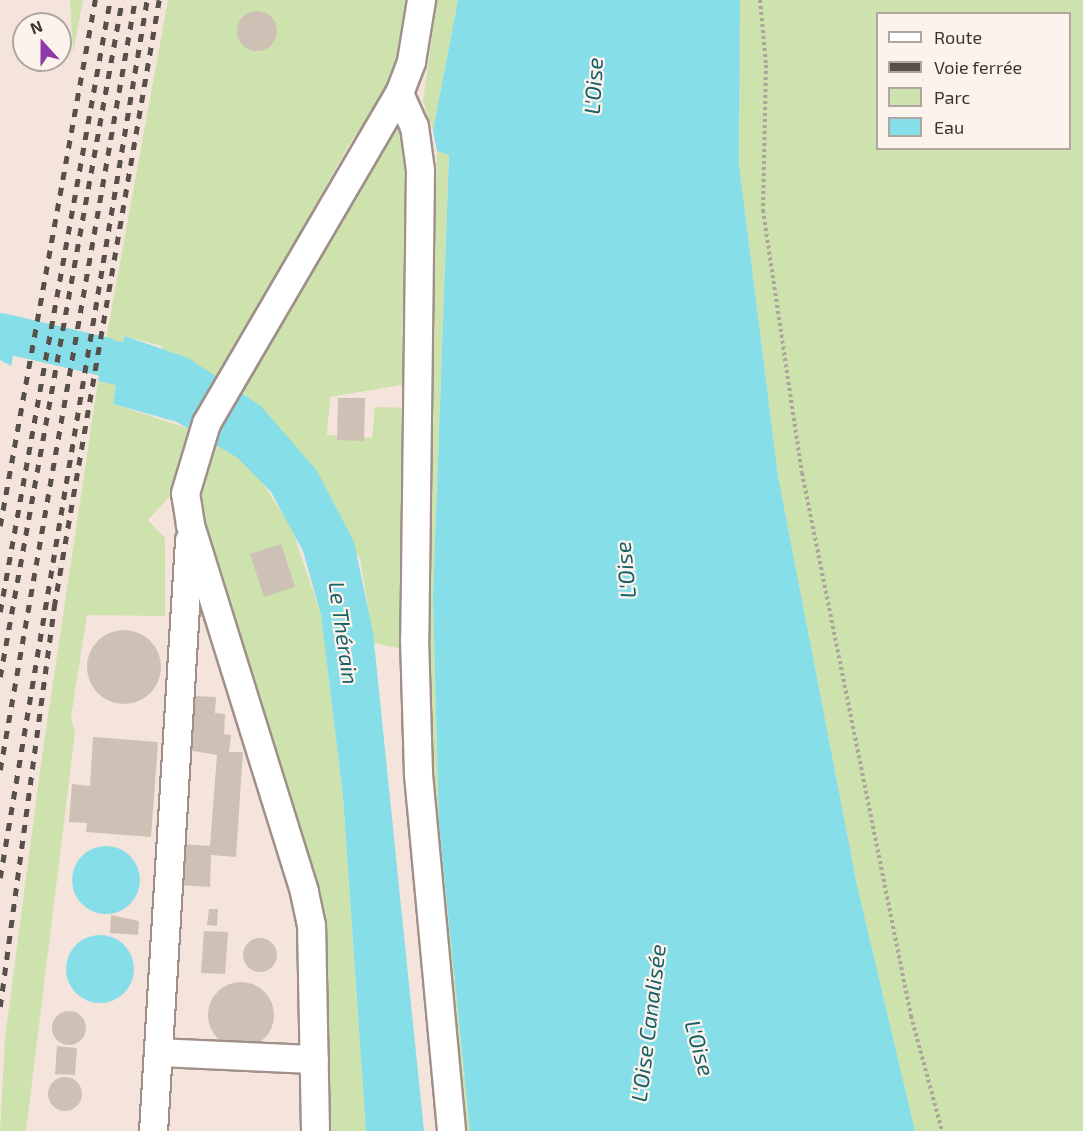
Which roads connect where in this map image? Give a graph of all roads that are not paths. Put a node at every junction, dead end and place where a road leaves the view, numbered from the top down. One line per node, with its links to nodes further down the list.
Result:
1 (421, 0): 2 (street)
2 (401, 88): 3 (street); 8 (street)
3 (190, 524): 4 (street); 5 (street)
4 (158, 1052): 5 (street); 6 (street)
5 (314, 1059): 7 (street)
6 (153, 1131)
7 (315, 1131)
8 (451, 1131)

